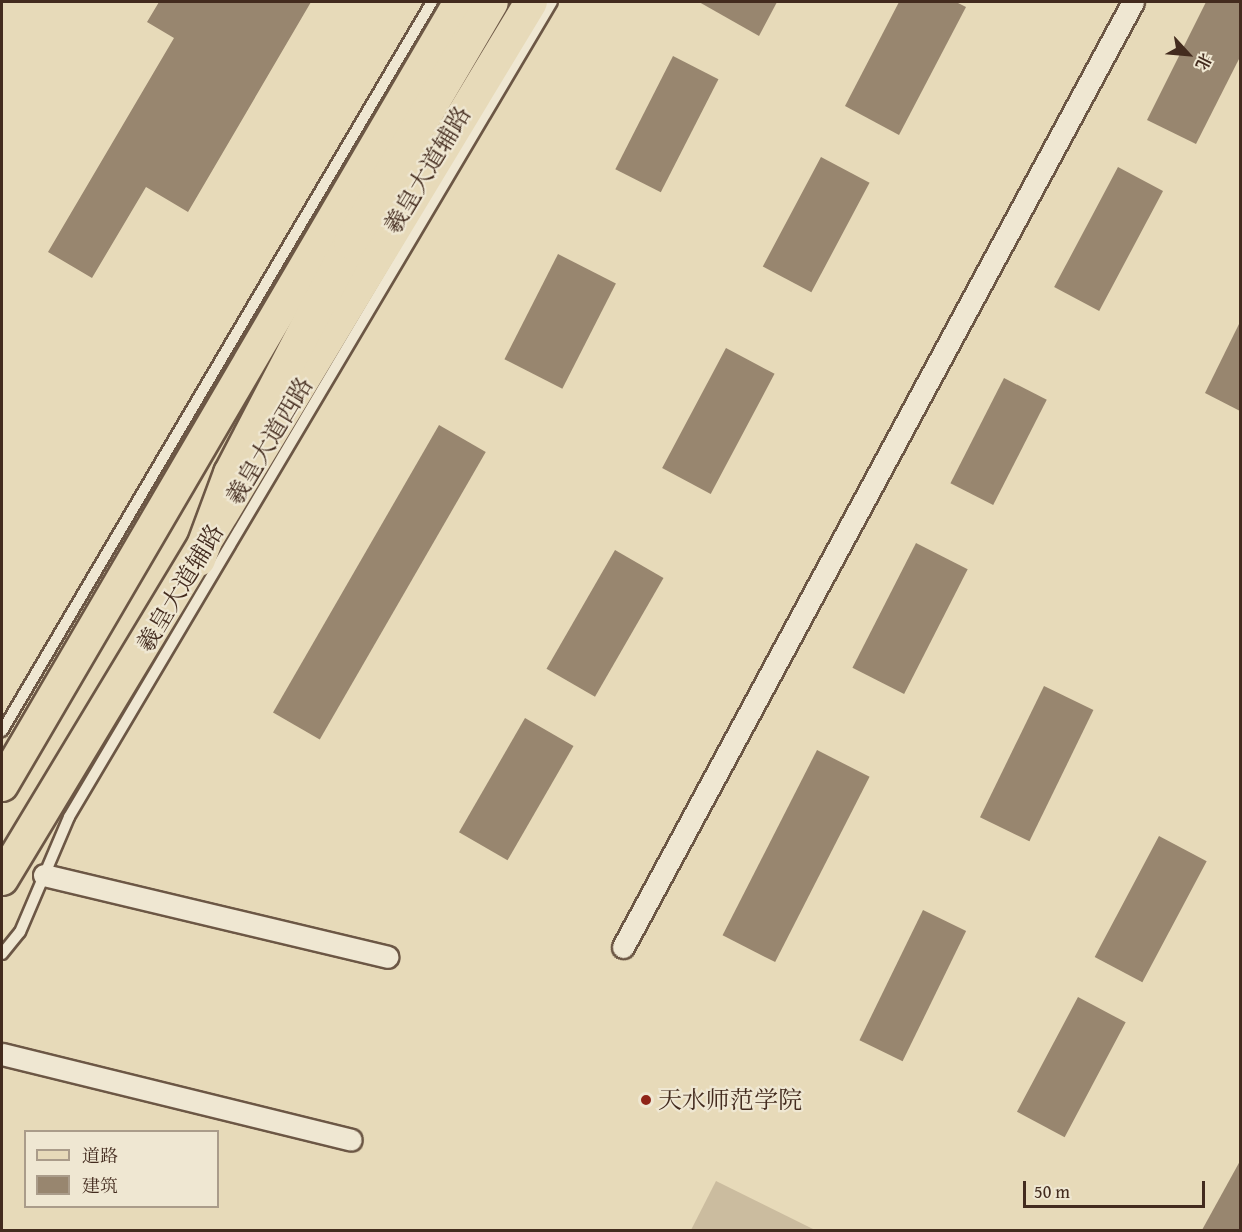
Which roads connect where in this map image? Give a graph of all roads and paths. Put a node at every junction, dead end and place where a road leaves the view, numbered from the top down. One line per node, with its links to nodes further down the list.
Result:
1 (432, 2): 8 (lane)
2 (460, 2): 9 (main road)
3 (491, 2): 7 (highway)
4 (531, 2): 7 (main road, 羲皇大道西路)
5 (552, 2): 10 (lane, 羲皇大道辅路)
6 (1133, 2): 12 (street)
7 (198, 559): 11 (main road, 羲皇大道西路)
8 (2, 731)
9 (2, 785)
10 (44, 875): 13 (lane, 羲皇大道辅路); 14 (street)
11 (2, 879)
12 (623, 947)
13 (2, 954)
14 (387, 957)
15 (2, 1054): 16 (street)
16 (351, 1140)

